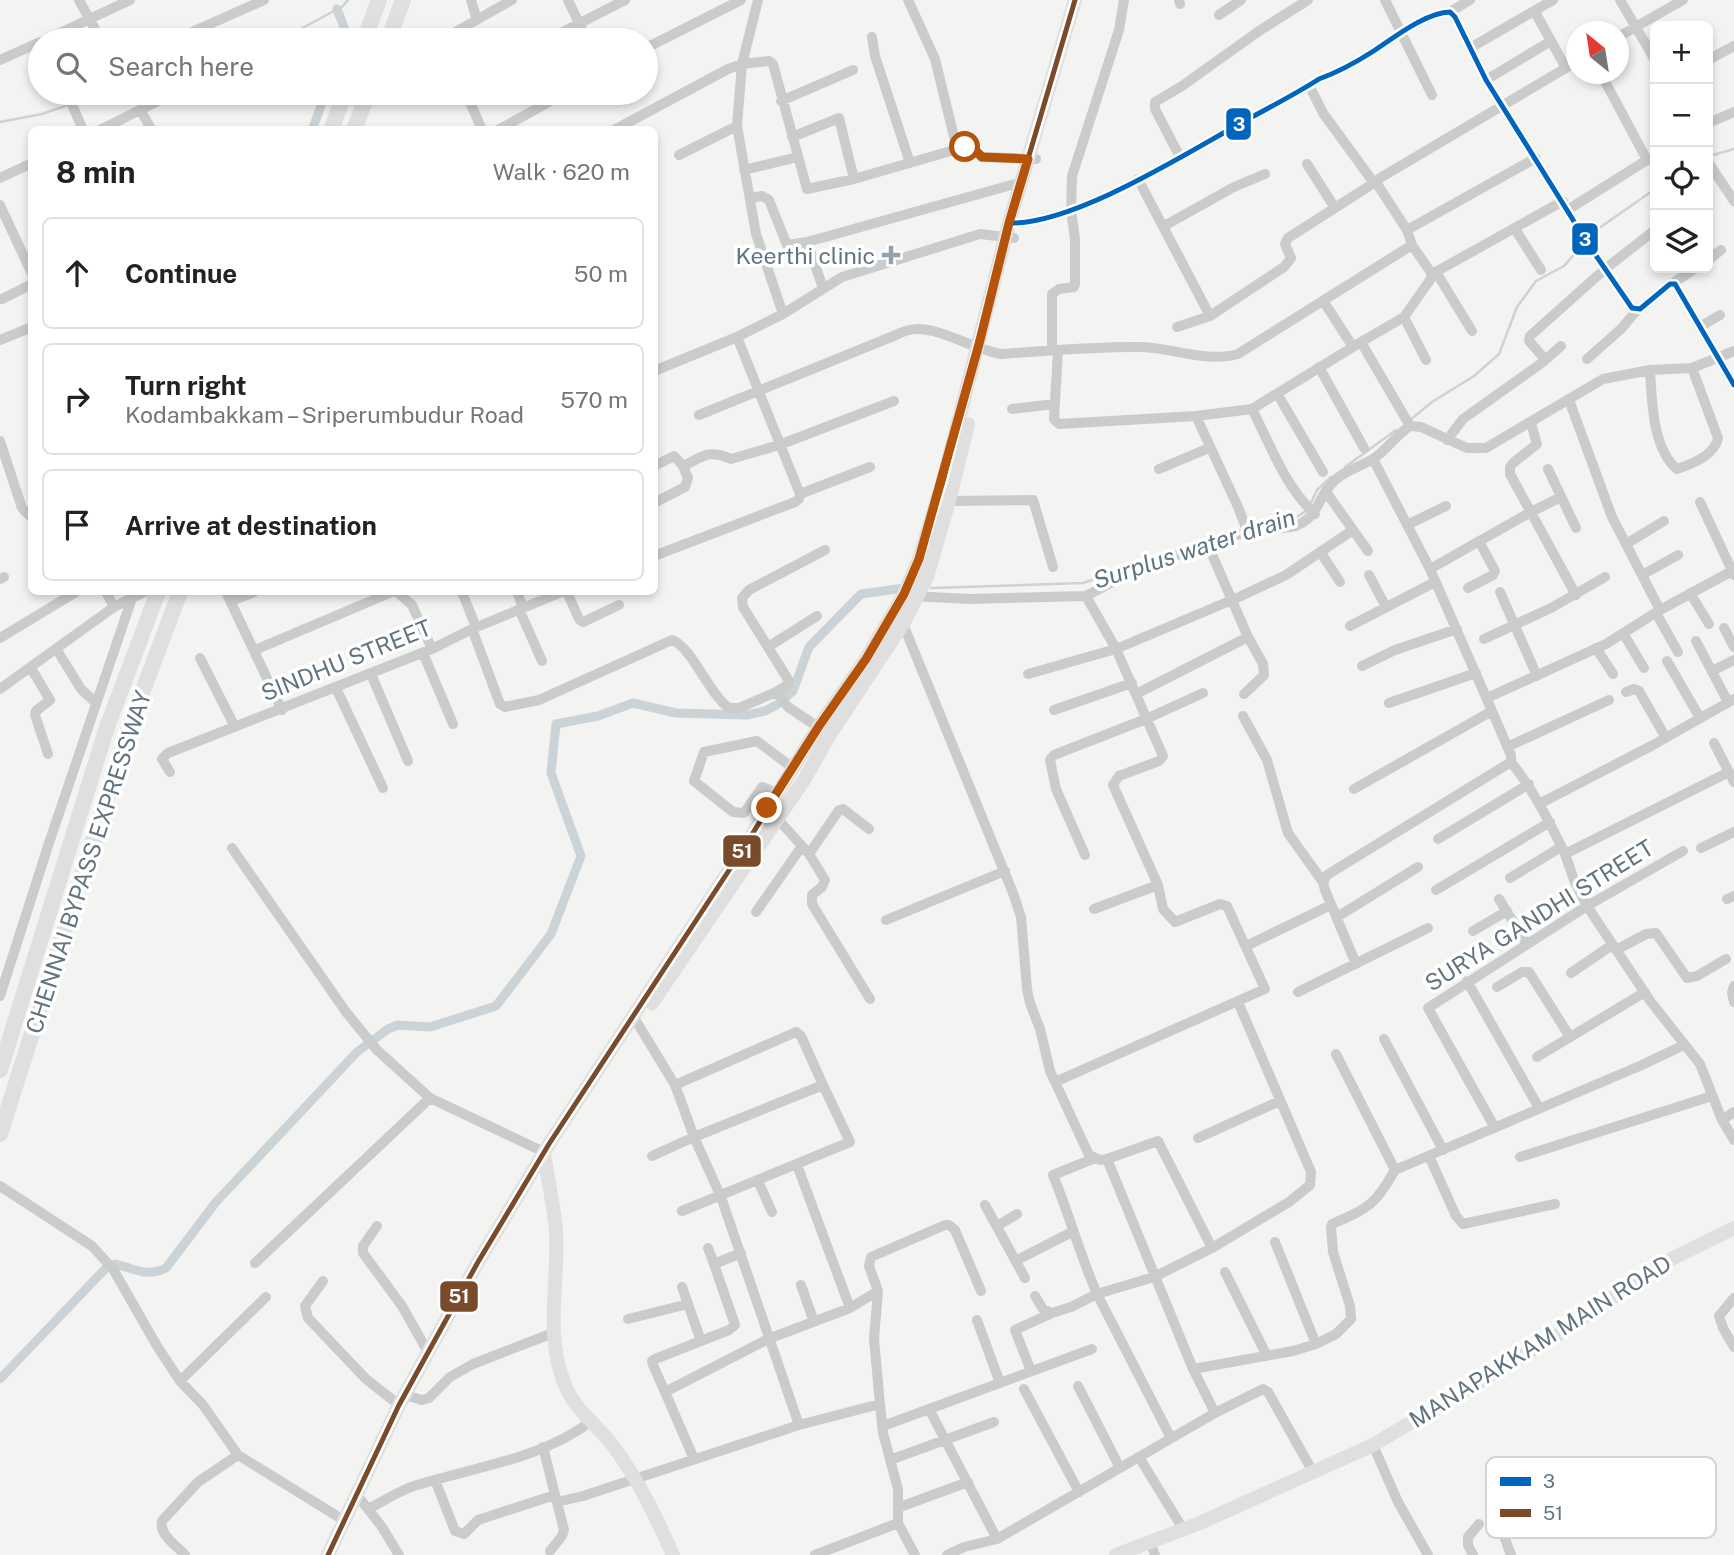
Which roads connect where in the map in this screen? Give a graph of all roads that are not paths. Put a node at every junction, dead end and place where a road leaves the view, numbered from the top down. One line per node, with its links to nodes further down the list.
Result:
1 (79, 0): 26 (street)
2 (130, 0): 26 (street)
3 (264, 0): 32 (street)
4 (379, 0): 33 (highway)
5 (403, 0): 34 (highway)
6 (471, 0): 27 (street)
7 (568, 0): 28 (street)
8 (625, 0): 28 (street)
9 (741, 0): 42 (street)
10 (758, 0): 49 (street)
11 (908, 0): 77 (street)
12 (1075, 0): 82 (main road)
13 (1081, 0): 82 (main road)
14 (1124, 0): 99 (street)
15 (1241, 0): 25 (street)
16 (1308, 0): 80 (street)
17 (1385, 0): 39 (street)
18 (1470, 0): 23 (street)
19 (1552, 0): 24 (street)
20 (1620, 0): 29 (street)
21 (1683, 0): 29 (street)
22 (510, 1): 27 (street)
23 (1452, 7): 39 (street); 45 (street)
24 (1535, 12): 41 (street); 45 (street)
25 (1220, 15)
26 (90, 20): 30 (street); 31 (street)
27 (477, 20): 35 (street)
28 (578, 24): 36 (street); 37 (street)
29 (1637, 26): 38 (street); 46 (street)
30 (72, 28)
31 (94, 28)
32 (201, 28)
33 (368, 28)
34 (392, 28)
35 (462, 28)
36 (570, 28)
37 (580, 28)
38 (1629, 31)
39 (1400, 33): 54 (street); 55 (street)
40 (872, 37): 83 (street)
41 (1551, 41): 50 (street); 52 (street)
42 (658, 42)
43 (1734, 46): 47 (street)
44 (28, 48): 48 (street)
45 (1470, 48): 52 (street)
46 (1650, 51)
47 (1713, 57)
48 (0, 60)
49 (742, 64): 56 (street); 74 (street); 75 (street)
50 (1566, 68): 63 (street)
51 (853, 69): 56 (street)
52 (1486, 80): 63 (street)
53 (1606, 84): 97 (street)
54 (1310, 85): 80 (street); 93 (street)
55 (1432, 95)
56 (781, 101): 76 (street)
57 (72, 105): 67 (street)
58 (150, 105): 64 (street)
59 (340, 105): 70 (highway)
60 (363, 105): 71 (highway)
61 (471, 105): 72 (street)
62 (543, 105): 73 (street)
63 (1502, 105): 81 (street); 93 (street)
64 (140, 110): 68 (street); 69 (street)
65 (1734, 112): 66 (street)
66 (1713, 121)
67 (81, 126)
68 (108, 126)
69 (150, 126)
70 (333, 126)
71 (356, 126)
72 (480, 126)
73 (505, 126)
74 (622, 126)
75 (737, 126): 78 (street); 86 (street)
76 (792, 137): 79 (street); 90 (street)
77 (957, 149): 82 (street); 83 (street)
78 (679, 155)
79 (798, 157): 86 (street); 90 (street)
80 (1180, 157): 91 (street)
81 (1536, 158): 97 (street); 103 (street)
82 (1032, 159): 92 (main road); 102 (main road)
83 (910, 163): 90 (street)
84 (1307, 164): 98 (street)
85 (28, 165): 89 (street)
86 (744, 170): 94 (street)
87 (1713, 170): 95 (street)
88 (1265, 174): 100 (street)
89 (0, 178)
90 (854, 179)
91 (1138, 179): 99 (street); 100 (street)
92 (1022, 181): 102 (main road); 105 (street)
93 (1376, 182): 98 (street); 103 (street)
94 (750, 198): 105 (street); 120 (street)
95 (1734, 201)
96 (0, 205): 109 (street)
97 (1566, 205): 101 (street); 110 (street)
98 (1335, 208): 122 (street)
99 (1071, 211): 102 (street); 132 (street)
100 (1164, 226): 122 (street)
101 (1516, 229): 111 (street); 112 (street)
102 (1012, 230): 116 (street); 133 (main road)
103 (1407, 230): 106 (street)
104 (1650, 234): 110 (street)
105 (807, 242): 116 (street)
106 (1412, 245): 112 (street); 118 (street)
107 (1721, 250): 108 (street)
108 (1713, 256)
109 (28, 265)
110 (1605, 269): 119 (street); 138 (street)
111 (1541, 270)
112 (1434, 273): 123 (street); 127 (street)
113 (1688, 273): 114 (street)
114 (1673, 283): 119 (street); 124 (street)
115 (28, 286): 117 (street)
116 (823, 288): 120 (street)
117 (2, 299)
118 (1324, 302): 130 (street); 132 (street)
119 (1637, 310): 135 (street)
120 (783, 313): 128 (street)
121 (1720, 315): 124 (street)
122 (1210, 316): 125 (street)
123 (1404, 317): 130 (street); 137 (street)
124 (1696, 317): 136 (street)
125 (1177, 327)
126 (28, 329): 129 (street)
127 (1472, 331)
128 (737, 337): 141 (street); 144 (street)
129 (0, 340)
130 (1357, 345): 139 (street); 153 (street)
131 (1561, 346): 138 (street)
132 (1055, 350): 133 (street); 148 (street)
133 (981, 351): 144 (street); 171 (main road); 214 (main road)
134 (1734, 351): 136 (street)
135 (1587, 359)
136 (1719, 359): 140 (street); 143 (street)
137 (1426, 360)
138 (1543, 362): 155 (street)
139 (1319, 367): 145 (street); 158 (street)
140 (1692, 368): 142 (street); 142 (street)
141 (658, 369)
142 (1650, 370): 146 (street)
143 (1734, 385)
144 (759, 392): 151 (street); 157 (street)
145 (1278, 395): 150 (street); 166 (street)
146 (1569, 400): 154 (street); 184 (street)
147 (894, 401): 157 (street)
148 (1055, 404): 149 (street); 152 (street)
149 (1012, 409)
150 (1252, 409): 152 (street); 174 (street)
151 (699, 415)
152 (1196, 416): 159 (street)
153 (1408, 423): 155 (street); 160 (street)
154 (1531, 423): 155 (street); 175 (street)
155 (1447, 440)
156 (0, 441): 176 (street)
157 (779, 444): 162 (street); 168 (street)
158 (1364, 447)
159 (1209, 448): 164 (street); 180 (street)
160 (1373, 459): 167 (street); 178 (street)
161 (658, 464): 162 (street)
162 (683, 466): 170 (street)
163 (870, 467): 168 (street)
164 (1160, 469)
165 (1548, 469): 169 (street)
166 (1323, 472)
167 (1326, 492): 174 (street); 181 (street)
168 (800, 494): 187 (street)
169 (1561, 497): 175 (street); 179 (street)
170 (658, 501)
171 (949, 501): 190 (street); 214 (main road)
172 (1700, 502): 192 (street)
173 (1446, 506): 178 (street)
174 (1310, 509): 180 (street)
175 (1531, 512): 182 (street); 201 (street)
176 (28, 514)
177 (1664, 521): 184 (street)
178 (1407, 525): 191 (street)
179 (1576, 528)
180 (1246, 529): 183 (street)
181 (1353, 530): 186 (street); 188 (street)
182 (1479, 541): 191 (street); 198 (street)
183 (1207, 543): 215 (street); 217 (street)
184 (1626, 544): 194 (street)
185 (825, 550): 236 (street)
186 (1368, 551)
187 (658, 554)
188 (1321, 554): 196 (street); 217 (street)
189 (1678, 555): 194 (street)
190 (1053, 567)
191 (1430, 569): 197 (street)
192 (1733, 572): 200 (street)
193 (1369, 575): 220 (street)
194 (1642, 575): 222 (street)
195 (1605, 577): 201 (street)
196 (1340, 582)
197 (1435, 582): 220 (street); 230 (street)
198 (1468, 588)
199 (1500, 592): 226 (street)
200 (1690, 593): 222 (street); 225 (street)
201 (1576, 594): 226 (street)
202 (71, 595): 233 (street)
203 (108, 595): 219 (street)
204 (138, 595): 216 (street)
205 (157, 595): 340 (highway, CHENNAI BYPASS EXPRESSWAY)
206 (179, 595): 351 (highway, CHENNAI BYPASS EXPRESSWAY)
207 (396, 595): 241 (street)
208 (403, 595): 242 (street)
209 (463, 595): 228 (street)
210 (518, 595): 221 (street)
211 (554, 595): 221 (street, SINDHU STREET)
212 (568, 595): 218 (street)
213 (228, 596): 241 (street)
214 (911, 596): 215 (street); 224 (main road); 277 (main road)
215 (1086, 596): 239 (street)
216 (132, 598): 219 (street); 267 (street)
217 (1233, 600): 232 (street); 239 (street)
218 (619, 605)
219 (114, 607): 240 (street)
220 (1386, 607): 227 (street)
221 (521, 608): 228 (street, SINDHU STREET); 246 (street)
222 (1658, 611): 231 (street); 243 (street)
223 (817, 616): 236 (street)
224 (903, 624): 277 (main road); 304 (street)
225 (1709, 624)
226 (1515, 625): 234 (street); 256 (street)
227 (1350, 626)
228 (474, 628): 242 (street, SINDHU STREET); 262 (street)
229 (1724, 628): 237 (street)
230 (1457, 629): 248 (street); 252 (street)
231 (1623, 633): 238 (street); 250 (street)
232 (1248, 637): 259 (street); 263 (street)
233 (0, 638)
234 (1484, 639)
235 (1696, 641): 251 (street)
236 (768, 647): 262 (street)
237 (1734, 647)
238 (1596, 648): 255 (street); 256 (street)
239 (1116, 649): 254 (street); 259 (street)
240 (57, 650): 249 (street); 267 (street)
241 (254, 650): 269 (street)
242 (427, 651): 253 (street, SINDHU STREET); 275 (street)
243 (1678, 652)
244 (200, 658): 276 (street)
245 (1734, 660): 251 (street)
246 (542, 661)
247 (1667, 661): 273 (street)
248 (1362, 666)
249 (31, 668): 258 (street); 281 (street)
250 (1644, 668)
251 (1712, 671): 266 (street)
252 (1476, 673): 264 (street); 268 (street)
253 (371, 674): 257 (street, SINDHU STREET); 282 (street)
254 (1028, 674)
255 (1613, 674)
256 (1537, 676): 264 (street)
257 (336, 688): 269 (street, SINDHU STREET); 288 (street)
258 (0, 689)
259 (1134, 689): 270 (street); 274 (street)
260 (1626, 692): 278 (street)
261 (1203, 693): 274 (street)
262 (777, 694): 277 (street)
263 (1244, 694)
264 (1486, 698): 271 (street)
265 (1609, 700): 280 (street)
266 (1731, 700): 273 (street)
267 (96, 703): 330 (street)
268 (1389, 703)
269 (282, 710): 276 (street, SINDHU STREET)
270 (1054, 710)
271 (1492, 711): 280 (street); 289 (street)
272 (1243, 716): 306 (street)
273 (1700, 718): 278 (street)
274 (1146, 719): 302 (street); 307 (street)
275 (453, 724)
276 (235, 727): 285 (street, SINDHU STREET)
277 (824, 731): 284 (main road); 292 (main road)
278 (1666, 738): 291 (street)
279 (1714, 743): 286 (street)
280 (1507, 747): 283 (street)
281 (48, 754)
282 (408, 761)
283 (1511, 762): 287 (street); 306 (street)
284 (794, 769): 290 (main road); 290 (street)
285 (170, 772)
286 (1732, 777): 300 (street)
287 (1529, 785): 291 (street); 296 (street)
288 (383, 788)
289 (1354, 789)
290 (778, 793): 292 (main road)
291 (1539, 804): 293 (street)
292 (772, 813): 299 (street); 334 (main road)
293 (1550, 822): 300 (street); 308 (street)
294 (869, 829): 299 (street)
295 (1734, 832): 298 (street)
296 (1438, 839)
297 (232, 848): 345 (street)
298 (1701, 848)
299 (806, 850): 314 (street); 331 (street)
300 (1563, 850): 305 (street); 311 (street)
301 (1683, 851): 311 (street, SURYA GANDHI STREET)
302 (1085, 855)
303 (1418, 867): 315 (street)
304 (1005, 871): 316 (street); 341 (street)
305 (1510, 878)
306 (1324, 882): 310 (street)
307 (1158, 885): 312 (street); 320 (street)
308 (1436, 890)
309 (1499, 899): 313 (street)
310 (1331, 905): 315 (street); 320 (street)
311 (1587, 906): 319 (street, SURYA GANDHI STREET); 321 (street)
312 (1094, 909)
313 (1507, 911): 318 (street); 319 (street)
314 (757, 912)
315 (1336, 917): 323 (street)
316 (887, 920)
317 (1427, 928): 323 (street)
318 (1473, 931)
319 (1527, 944): 325 (street, SURYA GANDHI STREET)
320 (1246, 946): 332 (street)
321 (1614, 947): 322 (street); 324 (street); 329 (street)
322 (1727, 959)
323 (1356, 964): 328 (street)
324 (1571, 973)
325 (1467, 981): 347 (street); 350 (street, SURYA GANDHI STREET)
326 (1497, 986): 335 (street)
327 (1734, 986): 333 (street)
328 (1298, 992)
329 (1645, 992): 335 (street); 337 (street)
330 (0, 996)
331 (870, 999)
332 (1238, 1002): 341 (street); 346 (street)
333 (1734, 1002)
334 (636, 1019): 342 (street); 359 (main road)
335 (1570, 1037): 339 (street)
336 (1384, 1039): 355 (street)
337 (1684, 1045): 344 (street); 347 (street)
338 (1336, 1054): 362 (street)
339 (1537, 1057)
340 (0, 1070)
341 (1055, 1082): 360 (street)
342 (675, 1085): 343 (street); 352 (street)
343 (823, 1085): 352 (street); 361 (street)
344 (1712, 1096): 349 (street); 358 (street)
345 (430, 1098): 359 (street); 380 (street)
346 (1280, 1101): 353 (street); 377 (street)
347 (1539, 1108): 350 (street)
348 (1734, 1112): 349 (street)
349 (1722, 1120): 354 (street)
350 (1494, 1128): 355 (street)
351 (0, 1134)
352 (694, 1137): 356 (street); 365 (street)
353 (1198, 1138)
354 (1734, 1140)
355 (1443, 1150): 357 (street)
356 (652, 1156)
357 (1429, 1156): 362 (street); 366 (street)
358 (1520, 1157)
359 (545, 1159): 400 (main road); 406 (main road)
360 (1101, 1159): 374 (street); 377 (street); 383 (street)
361 (797, 1165): 363 (street); 395 (street)
362 (1395, 1170): 403 (street)
363 (758, 1181): 365 (street); 369 (street)
364 (0, 1186): 410 (street)
365 (721, 1197): 368 (street); 378 (street)
366 (1555, 1204)
367 (985, 1205): 372 (street)
368 (682, 1211)
369 (772, 1212)
370 (1017, 1214): 372 (street)
371 (377, 1226): 406 (street)
372 (997, 1226): 379 (street)
373 (1734, 1229): 425 (main road, MANAPAKKAM MAIN ROAD)
374 (1072, 1232): 379 (street); 390 (street)
375 (1275, 1242): 403 (street)
376 (708, 1248): 381 (street)
377 (1212, 1248): 383 (street)
378 (741, 1253): 381 (street); 401 (street)
379 (1017, 1260): 384 (street)
380 (256, 1262)
381 (714, 1264): 402 (street)
382 (1225, 1272): 407 (street)
383 (1154, 1277): 390 (street); 408 (street)
384 (1025, 1278)
385 (323, 1281): 415 (street)
386 (801, 1285): 399 (street)
387 (682, 1287): 394 (street)
388 (878, 1291): 389 (street); 395 (street); 416 (street)
389 (981, 1291)
390 (1097, 1294): 396 (street); 423 (street)
391 (1035, 1296): 396 (street)
392 (266, 1297): 410 (street)
393 (1734, 1298): 404 (street)
394 (688, 1304): 397 (street); 402 (street)
395 (850, 1308): 399 (street)
396 (1052, 1313): 409 (street)
397 (628, 1319)
398 (977, 1321): 411 (street)
399 (814, 1322): 401 (street)
400 (553, 1333): 415 (street); 419 (main road)
401 (768, 1339): 414 (street); 421 (street)
402 (701, 1341): 414 (street)
403 (1316, 1344): 407 (street)
404 (1734, 1347)
405 (1092, 1349): 409 (street)
406 (428, 1352): 415 (main road)
407 (1267, 1356): 408 (street)
408 (1193, 1369): 418 (street)
409 (1031, 1371): 411 (street)
410 (180, 1381): 427 (street)
411 (1000, 1383): 417 (street)
412 (1078, 1386): 431 (street)
413 (1024, 1389): 436 (street)
414 (665, 1392): 429 (street)
415 (402, 1400): 437 (main road)
416 (880, 1404): 421 (street); 422 (street)
417 (929, 1409): 422 (street); 424 (street)
418 (1215, 1413): 423 (street); 432 (street)
419 (590, 1422): 426 (street); 433 (main road)
420 (994, 1422): 424 (street)
421 (799, 1425): 429 (street)
422 (883, 1426): 430 (street)
423 (1171, 1438): 428 (street)
424 (945, 1440): 430 (street); 435 (street)
425 (1373, 1445): 432 (main road, MANAPAKKAM MAIN ROAD); 457 (street)
426 (543, 1447): 434 (street); 438 (street)
427 (238, 1455): 441 (street); 449 (street)
428 (1139, 1457): 431 (street); 444 (street)
429 (694, 1459): 433 (street)
430 (890, 1460): 439 (street)
431 (1120, 1468): 436 (street)
432 (1313, 1472): 444 (main road, MANAPAKKAM MAIN ROAD)
433 (635, 1478): 438 (street); 452 (main road)
434 (435, 1480): 438 (street); 440 (street)
435 (968, 1482): 439 (street); 446 (street)
436 (1079, 1492): 446 (street)
437 (357, 1495): 440 (street); 441 (main road)
438 (556, 1499): 448 (street)
439 (900, 1507): 442 (street)
440 (368, 1509): 451 (street)
441 (345, 1521): 450 (main road)
442 (898, 1523): 453 (street); 454 (street)
443 (1479, 1524): 458 (street)
444 (1183, 1528): 447 (main road, MANAPAKKAM MAIN ROAD)
445 (1505, 1538): 459 (street)
446 (997, 1539): 455 (street)
447 (1153, 1548): 456 (main road, MANAPAKKAM MAIN ROAD)
448 (550, 1551)
449 (185, 1555)
450 (328, 1555)
451 (399, 1555)
452 (673, 1555)
453 (815, 1555)
454 (915, 1555)
455 (947, 1555)
456 (1116, 1555)
457 (1428, 1555)
458 (1473, 1555)
459 (1511, 1555)

